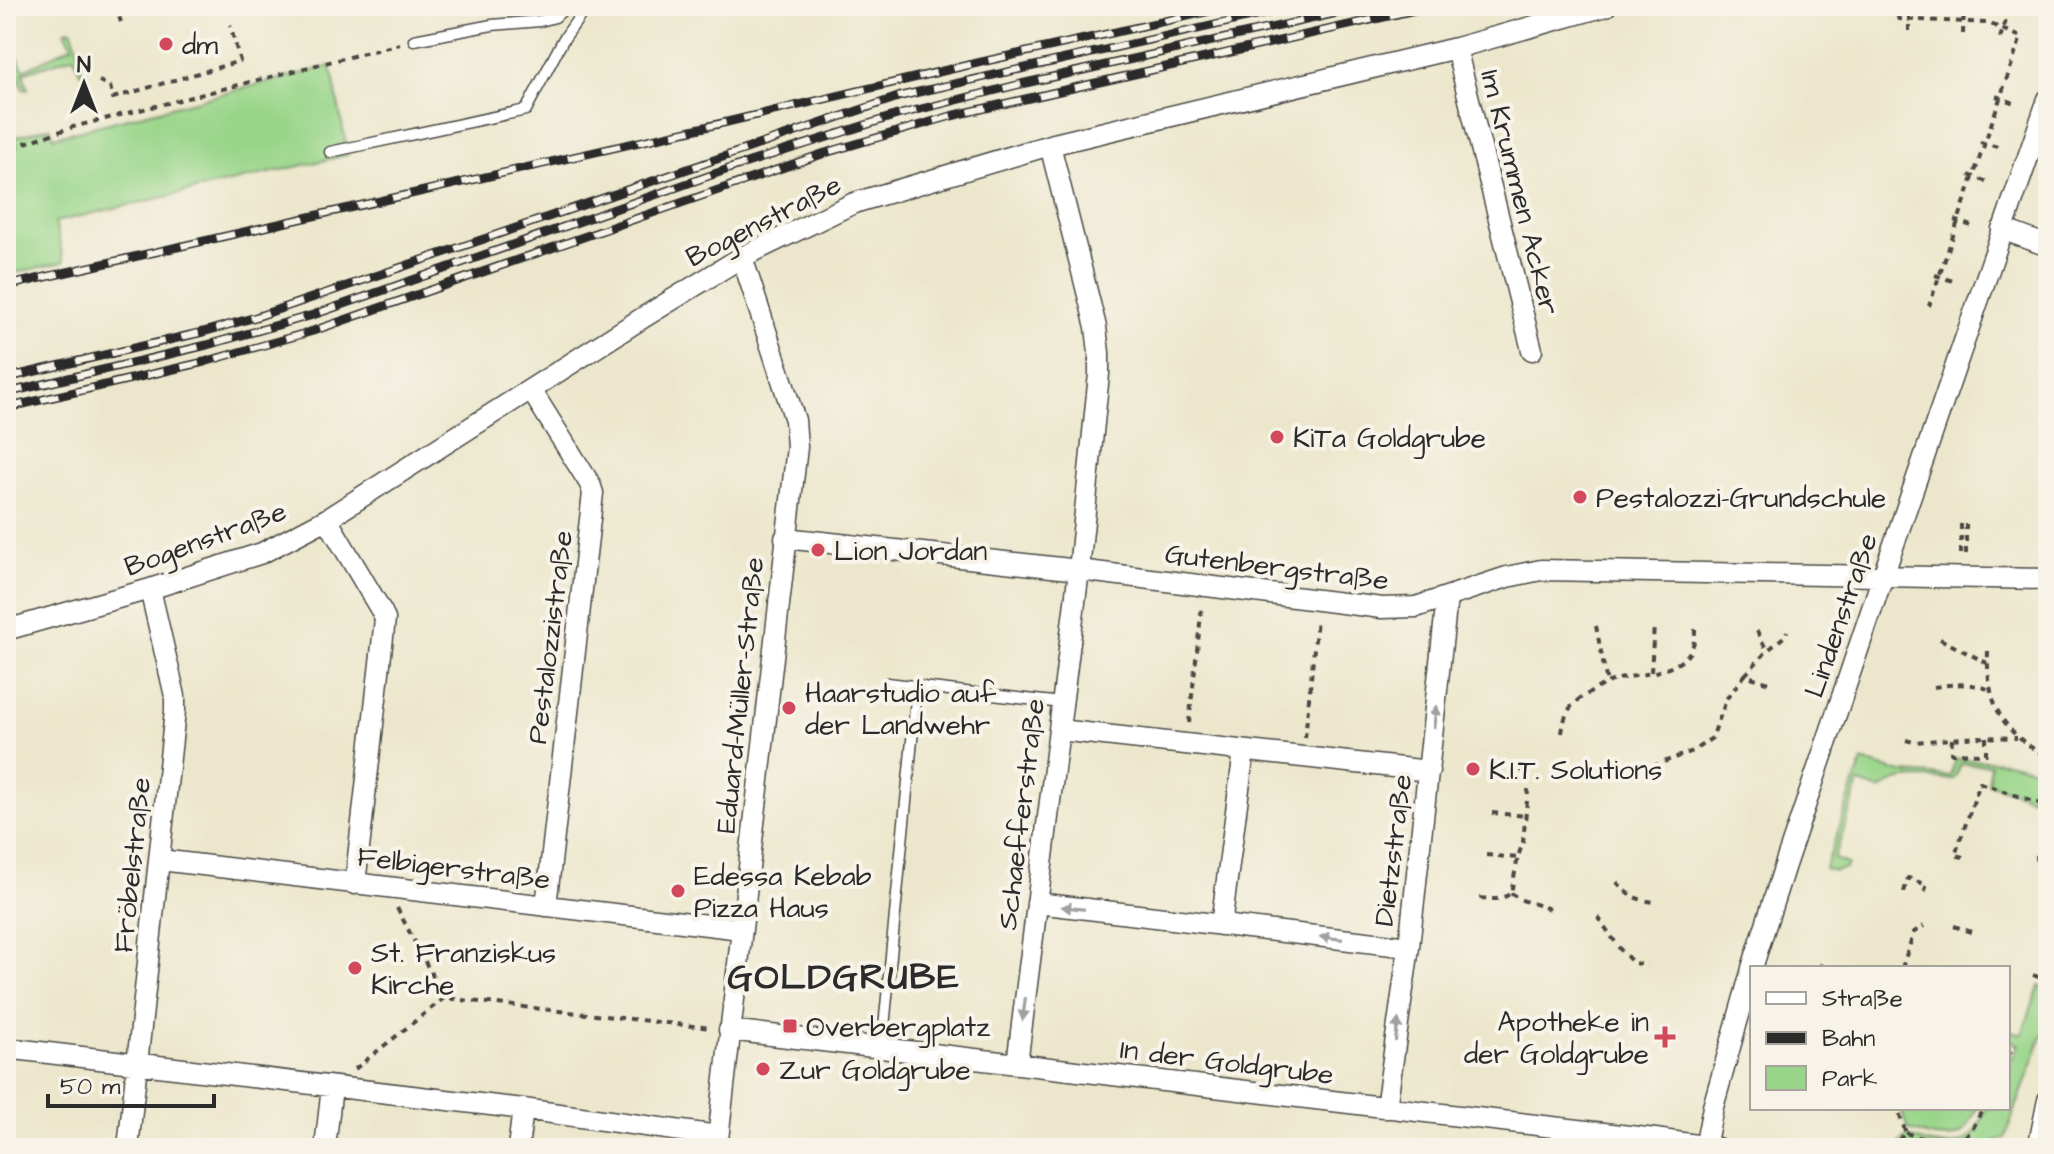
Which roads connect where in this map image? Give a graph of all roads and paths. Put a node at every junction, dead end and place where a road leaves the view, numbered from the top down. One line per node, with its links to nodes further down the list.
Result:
1 (115, 6): 10 (path)
2 (567, 6): 17 (lane)
3 (587, 6): 27 (lane)
4 (1606, 6): 18 (street, Bogenstraße)
5 (1893, 6): 9 (path)
6 (1909, 6): 9 (path)
7 (1964, 6): 11 (path)
8 (2010, 9): 13 (path)
9 (1909, 19): 11 (path); 14 (path)
10 (121, 22)
11 (1964, 22): 13 (path); 15 (path)
12 (230, 25): 19 (path)
13 (2003, 29): 16 (path); 20 (path)
14 (1909, 31)
15 (1963, 34)
16 (2000, 38)
17 (414, 40): 25 (path)
18 (1456, 48): 24 (street, Bogenstraße); 38 (street, Im Krummen Acker)
19 (99, 81)
20 (1998, 97): 22 (path); 23 (path)
21 (2048, 99): 32 (street, Lindenstraße)
22 (2017, 104)
23 (1982, 142): 26 (path); 28 (path)
24 (1050, 145): 34 (street, Bogenstraße); 45 (street, Schaefferstraße)
25 (13, 147)
26 (2001, 148)
27 (330, 152)
28 (1971, 176): 29 (path); 30 (path)
29 (1990, 183)
30 (1955, 221): 31 (path); 35 (path)
31 (1974, 227)
32 (2002, 229): 33 (street); 47 (street, Lindenstraße)
33 (2048, 246)
34 (742, 257): 39 (street, Bogenstraße); 42 (street, Eduard-Müller-Straße)
35 (1937, 275): 36 (path); 37 (path)
36 (1956, 282)
37 (1929, 306)
38 (1532, 350)
39 (531, 390): 40 (street, Bogenstraße); 104 (street, Pestalozzistraße)
40 (327, 519): 49 (street, Bogenstraße); 96 (street)
41 (1964, 524): 44 (path)
42 (785, 538): 45 (street, Gutenbergstraße); 110 (street, Eduard-Müller-Straße)
43 (2044, 539): 46 (path)
44 (1964, 560)
45 (1079, 570): 48 (street, Gutenbergstraße); 72 (street, Schaefferstraße)
46 (2046, 570): 47 (street, Gutenbergstraße)
47 (1883, 576): 50 (street, Gutenbergstraße); 115 (street, Lindenstraße)
48 (1204, 587): 51 (street, Gutenbergstraße); 79 (path)
49 (150, 589): 55 (street, Bogenstraße); 93 (street, Fröbelstraße)
50 (1447, 598): 51 (street, Gutenbergstraße); 85 (street, Dietzstraße, one-way to 50)
51 (1318, 601): 82 (path)
52 (1654, 625): 64 (path)
53 (1596, 626): 67 (path)
54 (1695, 629): 64 (path)
55 (6, 630)
56 (1757, 631): 60 (path)
57 (1787, 631): 60 (path)
58 (2047, 635): 62 (path)
59 (1940, 639): 63 (path)
60 (1767, 651): 65 (path)
61 (1988, 651): 63 (path)
62 (2048, 651)
63 (1987, 663): 70 (path)
64 (1651, 672): 67 (path)
65 (1745, 675): 68 (path); 84 (path)
66 (887, 683): 72 (lane)
67 (1607, 683): 74 (path)
68 (1772, 684)
69 (1934, 687): 70 (path)
70 (1990, 690): 76 (path)
71 (916, 699): 125 (lane)
72 (1062, 703): 73 (street, Schaefferstraße)
73 (1059, 730): 79 (street); 103 (street, Schaefferstraße)
74 (1562, 733)
75 (1986, 737): 76 (path); 77 (path); 77 (path)
76 (2017, 738): 81 (path)
77 (1952, 739): 78 (path)
78 (1906, 740)
79 (1186, 745): 80 (street)
80 (1244, 751): 82 (street); 107 (street)
81 (2048, 757)
82 (1303, 758): 85 (street)
83 (1509, 758): 88 (path)
84 (1653, 766)
85 (1429, 771): 112 (street, Dietzstraße)
86 (2048, 806): 91 (path)
87 (1492, 813): 88 (path)
88 (1527, 816): 92 (path)
89 (2038, 852): 94 (path)
90 (1486, 855): 92 (path)
91 (1963, 857)
92 (1518, 858): 99 (path)
93 (160, 860): 96 (street, Felbigerstraße); 127 (street, Fröbelstraße)
94 (2036, 861)
95 (1617, 882): 102 (path)
96 (355, 884): 97 (street, Felbigerstraße)
97 (387, 888): 104 (street, Felbigerstraße); 121 (path)
98 (1904, 892): 100 (path)
99 (1511, 893): 101 (path); 105 (path)
100 (1923, 895)
101 (1480, 898)
102 (1655, 902)
103 (1037, 903): 107 (street, one-way to 103); 128 (street, Schaefferstraße, one-way to 128)
104 (546, 906): 110 (street, Felbigerstraße)
105 (1549, 909)
106 (1598, 917): 113 (path)
107 (1221, 925): 112 (street, one-way to 107)
108 (1924, 926): 117 (path)
109 (1954, 926): 111 (path)
110 (741, 929): 122 (street, Eduard-Müller-Straße)
111 (1971, 932)
112 (1409, 947): 131 (street, Dietzstraße, one-way to 112)
113 (1647, 965)
114 (1819, 965): 116 (path)
115 (1753, 966)
116 (1822, 966)
117 (1903, 966)
118 (1750, 975): 137 (street, Lindenstraße)
119 (2033, 975): 120 (path)
120 (2048, 981)
121 (444, 998): 122 (path); 129 (path)
122 (729, 1030): 125 (street, In der Goldgrube); 136 (street, Eduard-Müller-Straße)
123 (2014, 1045): 126 (path)
124 (6, 1048): 127 (street)
125 (882, 1048): 128 (street, In der Goldgrube)
126 (2010, 1052)
127 (138, 1063): 129 (street); 138 (street, Fröbelstraße)
128 (1017, 1064): 131 (street, In der Goldgrube)
129 (332, 1087): 132 (street); 139 (street)
130 (2048, 1100): 142 (street)
131 (1386, 1108): 137 (street, In der Goldgrube)
132 (523, 1109): 136 (street); 140 (street)
133 (1898, 1110): 135 (path)
134 (1982, 1110): 135 (path)
135 (1906, 1133): 141 (path)
136 (718, 1142)
137 (1709, 1147)
138 (128, 1148)
139 (325, 1148)
140 (518, 1148)
141 (1890, 1148)
142 (2038, 1148)

